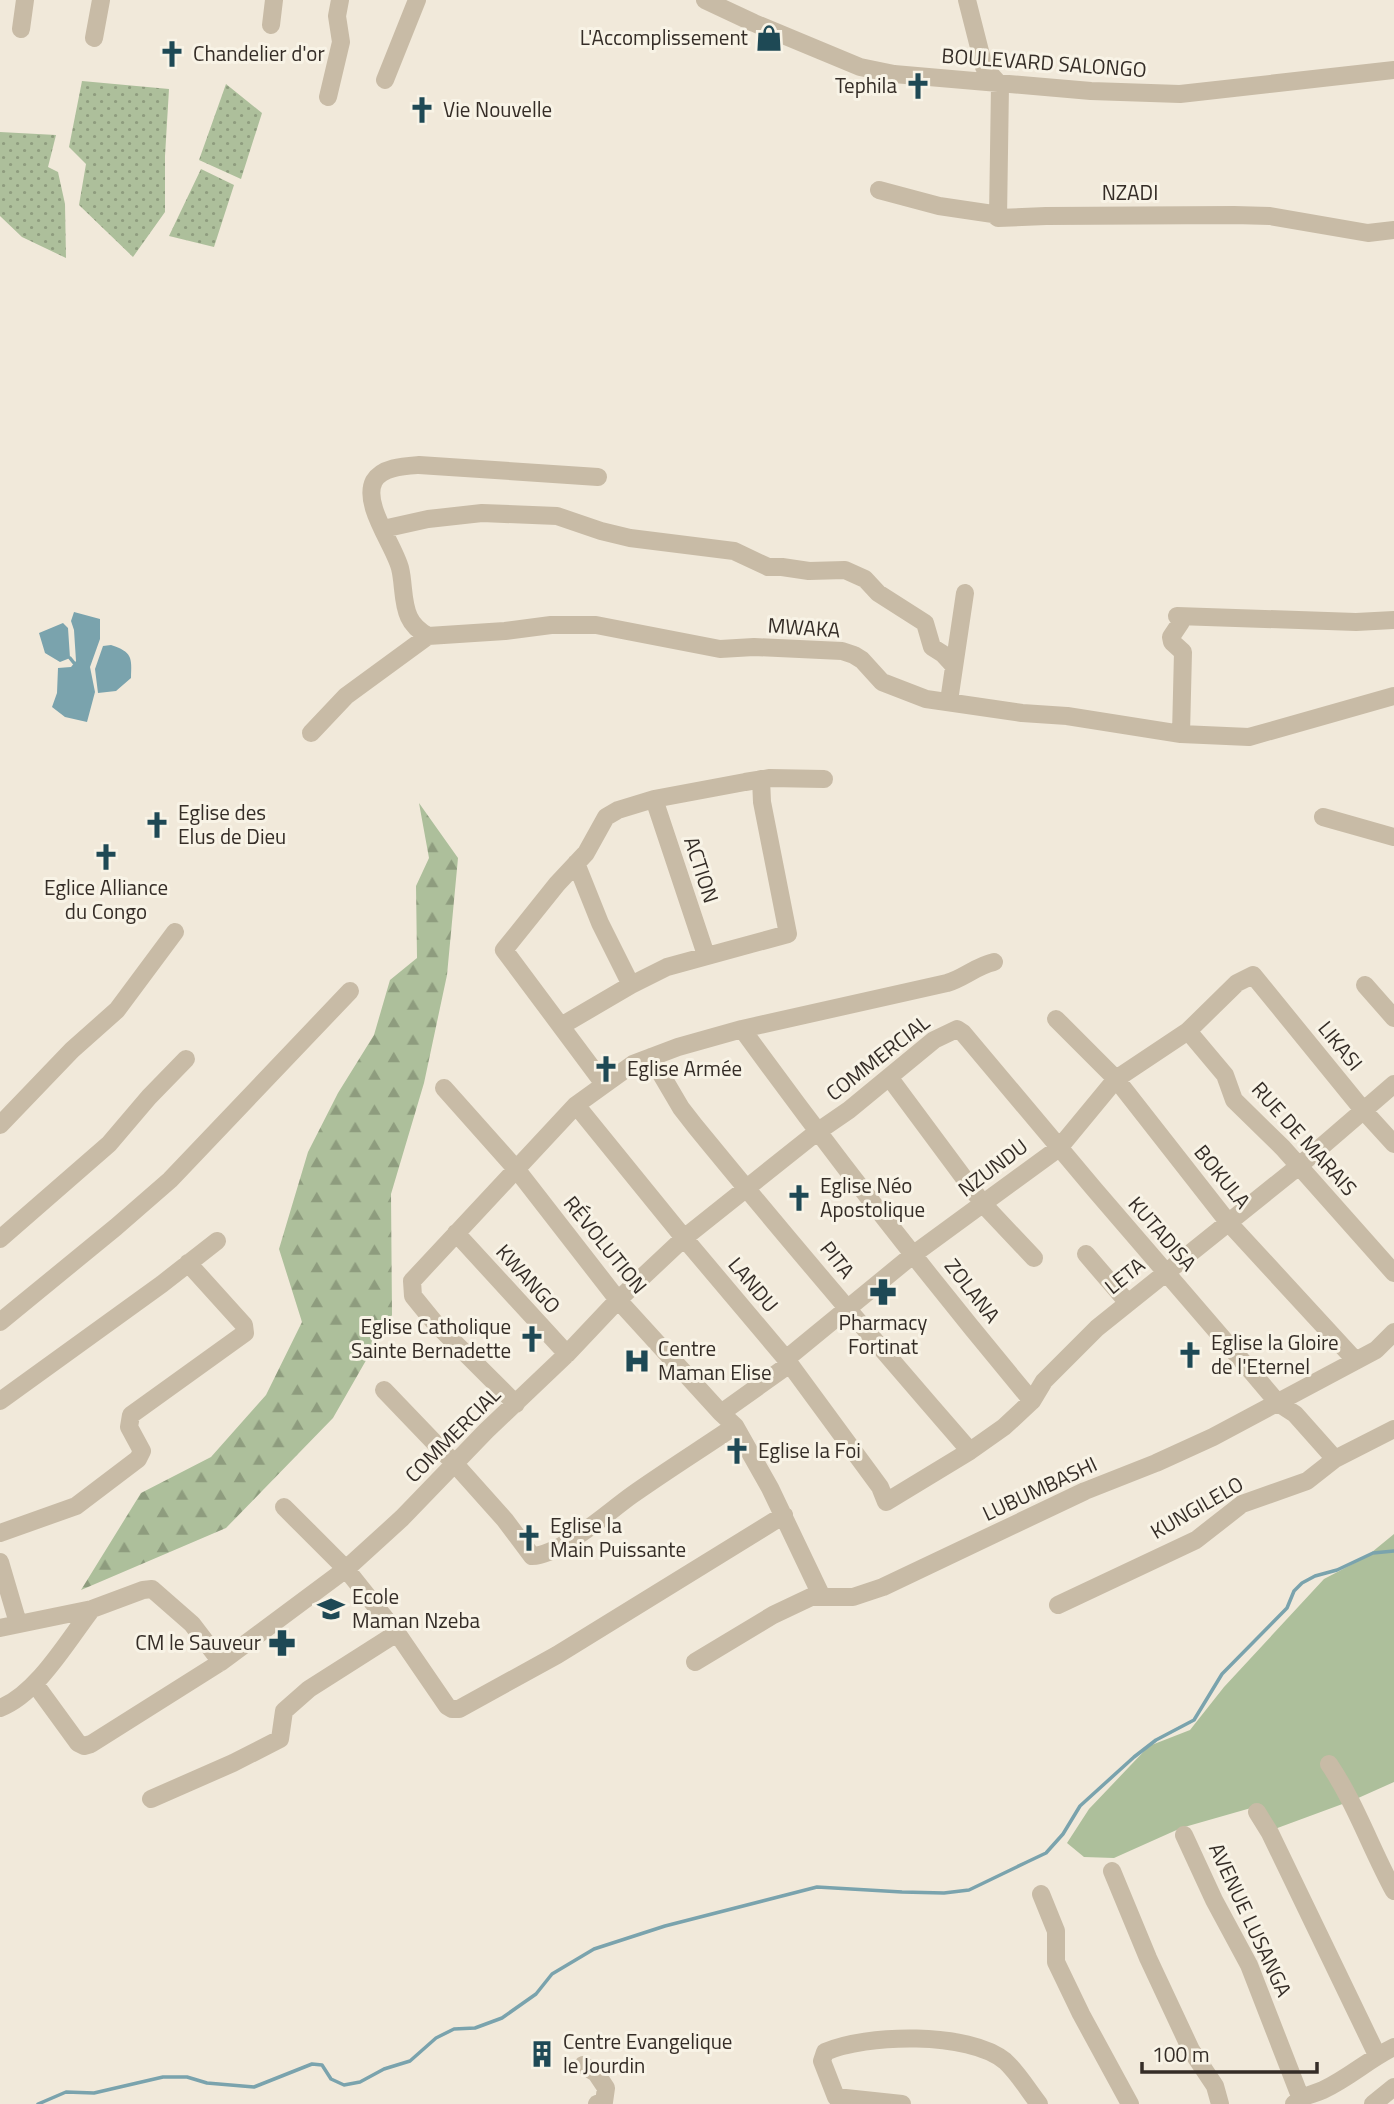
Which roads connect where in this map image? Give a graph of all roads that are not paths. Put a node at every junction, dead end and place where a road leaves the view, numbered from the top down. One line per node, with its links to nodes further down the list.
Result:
1 (25, 0): 9 (street)
2 (101, 0): 10 (street)
3 (274, 0): 8 (street)
4 (340, 0): 14 (street)
5 (416, 0): 12 (street)
6 (705, 0): 13 (street, BOULEVARD SALONGO)
7 (967, 0): 13 (street)
8 (271, 25)
9 (21, 29)
10 (94, 38)
11 (1394, 70): 13 (street, BOULEVARD SALONGO)
12 (385, 80)
13 (1000, 85): 16 (street)
14 (328, 97)
15 (879, 190): 16 (street, NZADI)
16 (998, 218): 17 (street, NZADI)
17 (1394, 230)
18 (598, 477): 19 (street)
19 (383, 529): 22 (street); 23 (street)
20 (964, 593): 23 (street)
21 (1394, 620): 27 (street)
22 (428, 636): 25 (street, MWAKA); 26 (street)
23 (954, 666): 25 (street)
24 (1394, 696): 27 (street, MWAKA)
25 (949, 701): 27 (street, MWAKA)
26 (311, 733)
27 (1181, 734)
28 (761, 779): 29 (street); 30 (street); 35 (street)
29 (824, 779)
30 (654, 799): 33 (street); 35 (street, ACTION)
31 (1323, 817): 32 (street)
32 (1394, 837)
33 (576, 863): 38 (street); 43 (street)
34 (175, 932): 56 (street)
35 (706, 955): 38 (street)
36 (994, 962): 44 (street)
37 (1253, 975): 45 (street, NZUNDU); 55 (street, LIKASI)
38 (631, 985): 43 (street)
39 (1365, 985): 41 (street)
40 (351, 990): 78 (street)
41 (1394, 1018)
42 (1056, 1019): 50 (street, BOKULA)
43 (561, 1026): 51 (street)
44 (742, 1029): 47 (street); 57 (street, ZOLANA)
45 (1188, 1031): 50 (street, NZUNDU); 60 (street, RUE DE MARAIS)
46 (963, 1032): 49 (street, COMMERCIAL); 59 (street, KUTADISA)
47 (651, 1057): 51 (street); 62 (street, PITA)
48 (186, 1059): 67 (street)
49 (889, 1077): 57 (street, COMMERCIAL); 63 (street)
50 (1116, 1079): 59 (street, NZUNDU); 64 (street, BOKULA)
51 (604, 1084): 54 (street)
52 (1394, 1084): 55 (street, LETA)
53 (444, 1088): 61 (street, RÉVOLUTION)
54 (576, 1105): 61 (street); 66 (street, LANDU)
55 (1363, 1110): 58 (street, LIKASI); 60 (street, LETA)
56 (0, 1125)
57 (817, 1132): 62 (street, COMMERCIAL); 69 (street, ZOLANA)
58 (1394, 1144)
59 (1059, 1148): 63 (street, NZUNDU); 73 (street, KUTADISA)
60 (1299, 1166): 64 (street, LETA); 74 (street, RUE DE MARAIS)
61 (517, 1170): 65 (street); 75 (street, RÉVOLUTION)
62 (746, 1188): 66 (street, COMMERCIAL); 77 (street, PITA)
63 (984, 1205): 69 (street, NZUNDU); 71 (street)
64 (1228, 1222): 73 (street, LETA); 82 (street, BOKULA)
65 (456, 1233): 80 (street, KWANGO); 87 (street)
66 (684, 1238): 75 (street, COMMERCIAL); 81 (street, LANDU)
67 (0, 1239)
68 (216, 1241): 72 (street)
69 (915, 1254): 77 (street, NZUNDU); 85 (street, ZOLANA)
70 (1086, 1254): 76 (street)
71 (1034, 1258)
72 (188, 1263): 84 (street); 97 (street)
73 (1166, 1273): 76 (street, LETA); 86 (street, KUTADISA)
74 (1394, 1273)
75 (618, 1300): 80 (street, COMMERCIAL); 88 (street, RÉVOLUTION)
76 (1128, 1303): 85 (street, LETA)
77 (846, 1309): 81 (street, NZUNDU); 91 (street, PITA)
78 (0, 1322)
79 (1394, 1332): 82 (street, LUBUMBASHI)
80 (567, 1354): 87 (street, COMMERCIAL)
81 (786, 1359): 88 (street, NZUNDU); 94 (street, LANDU)
82 (1356, 1361): 86 (street, LUBUMBASHI)
83 (384, 1390): 93 (street)
84 (0, 1401)
85 (1032, 1401): 91 (street, LETA)
86 (1278, 1403): 92 (street, KUTADISA); 100 (street, LUBUMBASHI)
87 (516, 1404): 93 (street, COMMERCIAL)
88 (721, 1413): 89 (street, RÉVOLUTION)
89 (735, 1426): 93 (street); 96 (street, RÉVOLUTION)
90 (1394, 1429): 92 (street, KUNGILELO)
91 (970, 1451): 94 (street, LETA)
92 (1335, 1459): 101 (street, KUNGILELO)
93 (455, 1464): 99 (street, COMMERCIAL)
94 (886, 1502)
95 (284, 1507): 99 (street)
96 (784, 1515): 100 (street, RÉVOLUTION); 105 (street)
97 (0, 1533)
98 (0, 1562): 103 (street)
99 (345, 1569): 105 (street); 106 (street, COMMERCIAL)
100 (822, 1597): 107 (street, LUBUMBASHI)
101 (1058, 1605)
102 (92, 1609): 103 (street); 106 (street); 108 (street)
103 (18, 1623): 104 (street)
104 (0, 1628)
105 (397, 1633): 111 (street)
106 (220, 1662): 108 (street, COMMERCIAL)
107 (695, 1662)
108 (35, 1684): 109 (street)
109 (0, 1708)
110 (1329, 1765): 115 (street)
111 (151, 1798)
112 (1257, 1812): 118 (street)
113 (1184, 1835): 121 (street, AVENUE LUSANGA)
114 (1112, 1871): 126 (street)
115 (1394, 1891)
116 (1041, 1894): 125 (street)
117 (1394, 2047): 118 (street)
118 (1377, 2055): 121 (street)
119 (583, 2065): 122 (street)
120 (1394, 2087): 127 (street)
121 (1299, 2102)
122 (597, 2104)
123 (902, 2104): 124 (street)
124 (1039, 2104)
125 (1130, 2104)
126 (1220, 2104)
127 (1373, 2104)

